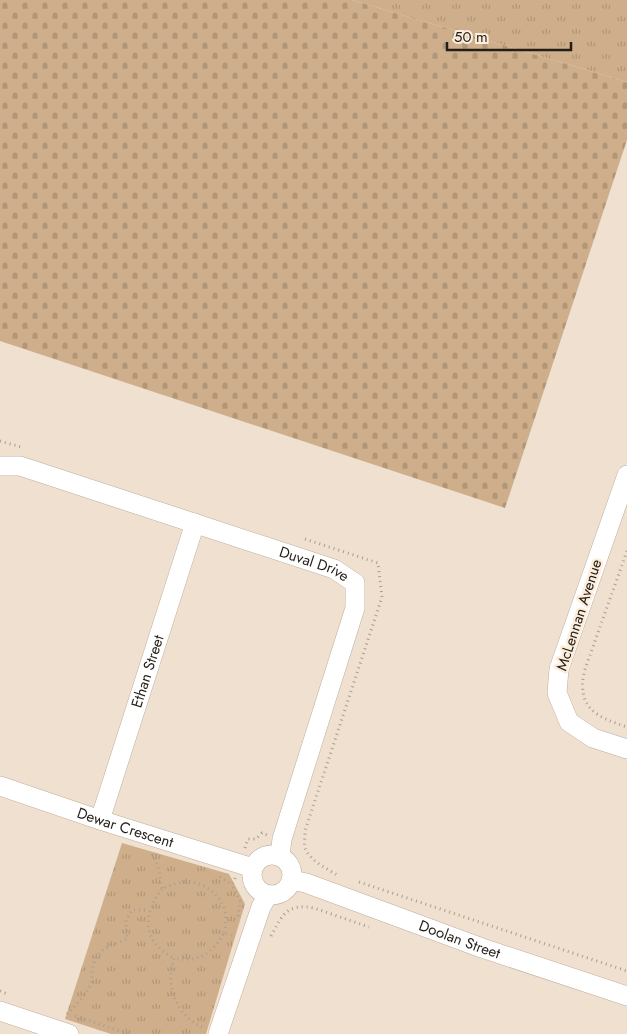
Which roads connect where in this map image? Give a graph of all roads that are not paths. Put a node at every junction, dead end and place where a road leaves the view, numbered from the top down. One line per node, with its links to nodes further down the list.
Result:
1 (0, 466): 3 (street, Duval Drive)
2 (627, 475): 4 (street, McLennan Avenue)
3 (195, 523): 6 (street, Ethan Street); 7 (street, Duval Drive)
4 (627, 749)
5 (0, 786): 6 (street, Dewar Crescent)
6 (100, 820): 8 (street, Dewar Crescent)
7 (280, 856): 8 (street); 9 (street)
8 (253, 868): 10 (street)
9 (292, 880): 10 (street); 11 (street, Doolan Street)
10 (268, 895): 13 (street)
11 (627, 996)
12 (0, 1011): 14 (street)
13 (210, 1030)
14 (69, 1034)

